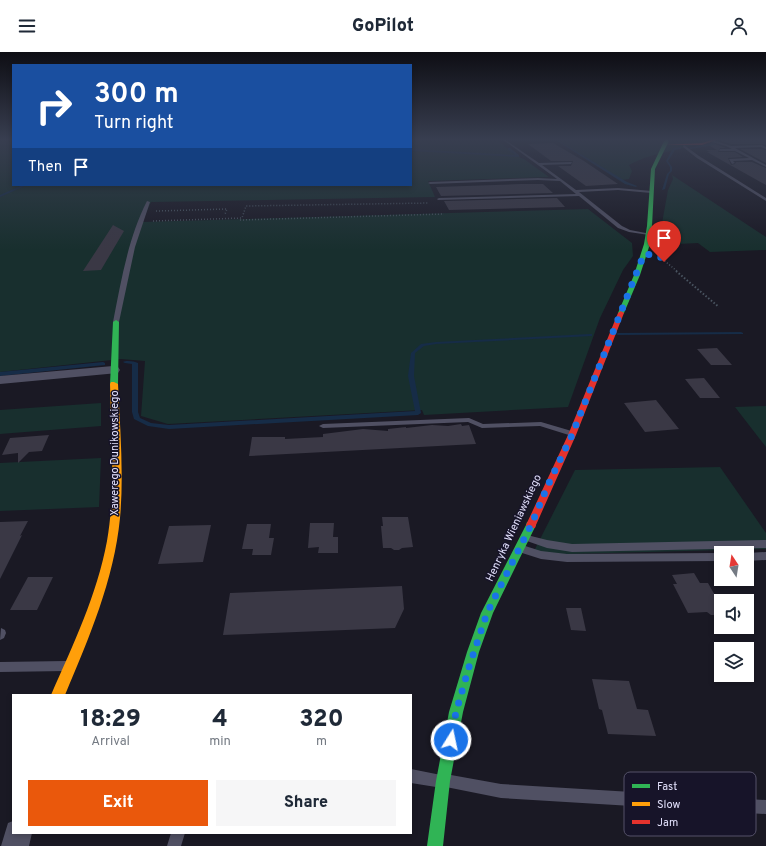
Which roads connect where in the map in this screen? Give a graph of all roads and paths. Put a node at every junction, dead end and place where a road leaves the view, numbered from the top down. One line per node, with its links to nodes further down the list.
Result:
1 (555, 176): 4 (lane)
2 (652, 176): 7 (street, Henryka Wieniawskiego)
3 (728, 176): 10 (lane)
4 (561, 180): 5 (lane); 6 (lane)
5 (430, 183)
6 (574, 191): 7 (lane); 8 (lane)
7 (651, 192): 17 (street, Henryka Wieniawskiego)
8 (578, 195): 9 (lane); 17 (lane)
9 (440, 199)
10 (766, 200)
11 (148, 202): 13 (lane)
12 (434, 203): 16 (path)
13 (144, 211): 14 (path); 16 (lane)
14 (225, 214)
15 (444, 214): 16 (path)
16 (140, 222): 20 (lane)
17 (649, 234): 18 (street, Henryka Wieniawskiego)
18 (644, 254): 19 (path); 24 (street, Henryka Wieniawskiego)
19 (719, 307)
20 (116, 322): 21 (street, Xawerego Dunikowskiego)
21 (113, 370): 22 (street); 31 (street, Xawerego Dunikowskiego)
22 (0, 380)
23 (322, 426): 24 (lane)
24 (572, 435): 25 (street, Henryka Wieniawskiego)
25 (524, 538): 26 (lane); 27 (street, Henryka Wieniawskiego)
26 (766, 544)
27 (519, 549): 30 (lane); 35 (street, Henryka Wieniawskiego)
28 (754, 556): 29 (lane)
29 (766, 556)
30 (714, 557)
31 (71, 665): 32 (lane); 33 (street, Xawerego Dunikowskiego)
32 (0, 668)
33 (58, 694)
34 (412, 776): 35 (lane)
35 (444, 781): 36 (lane); 43 (street, Henryka Wieniawskiego)
36 (624, 798)
37 (756, 806): 38 (lane)
38 (766, 807)
39 (18, 834): 41 (street)
40 (178, 834): 42 (lane)
41 (15, 846)
42 (174, 846)
43 (435, 846)

